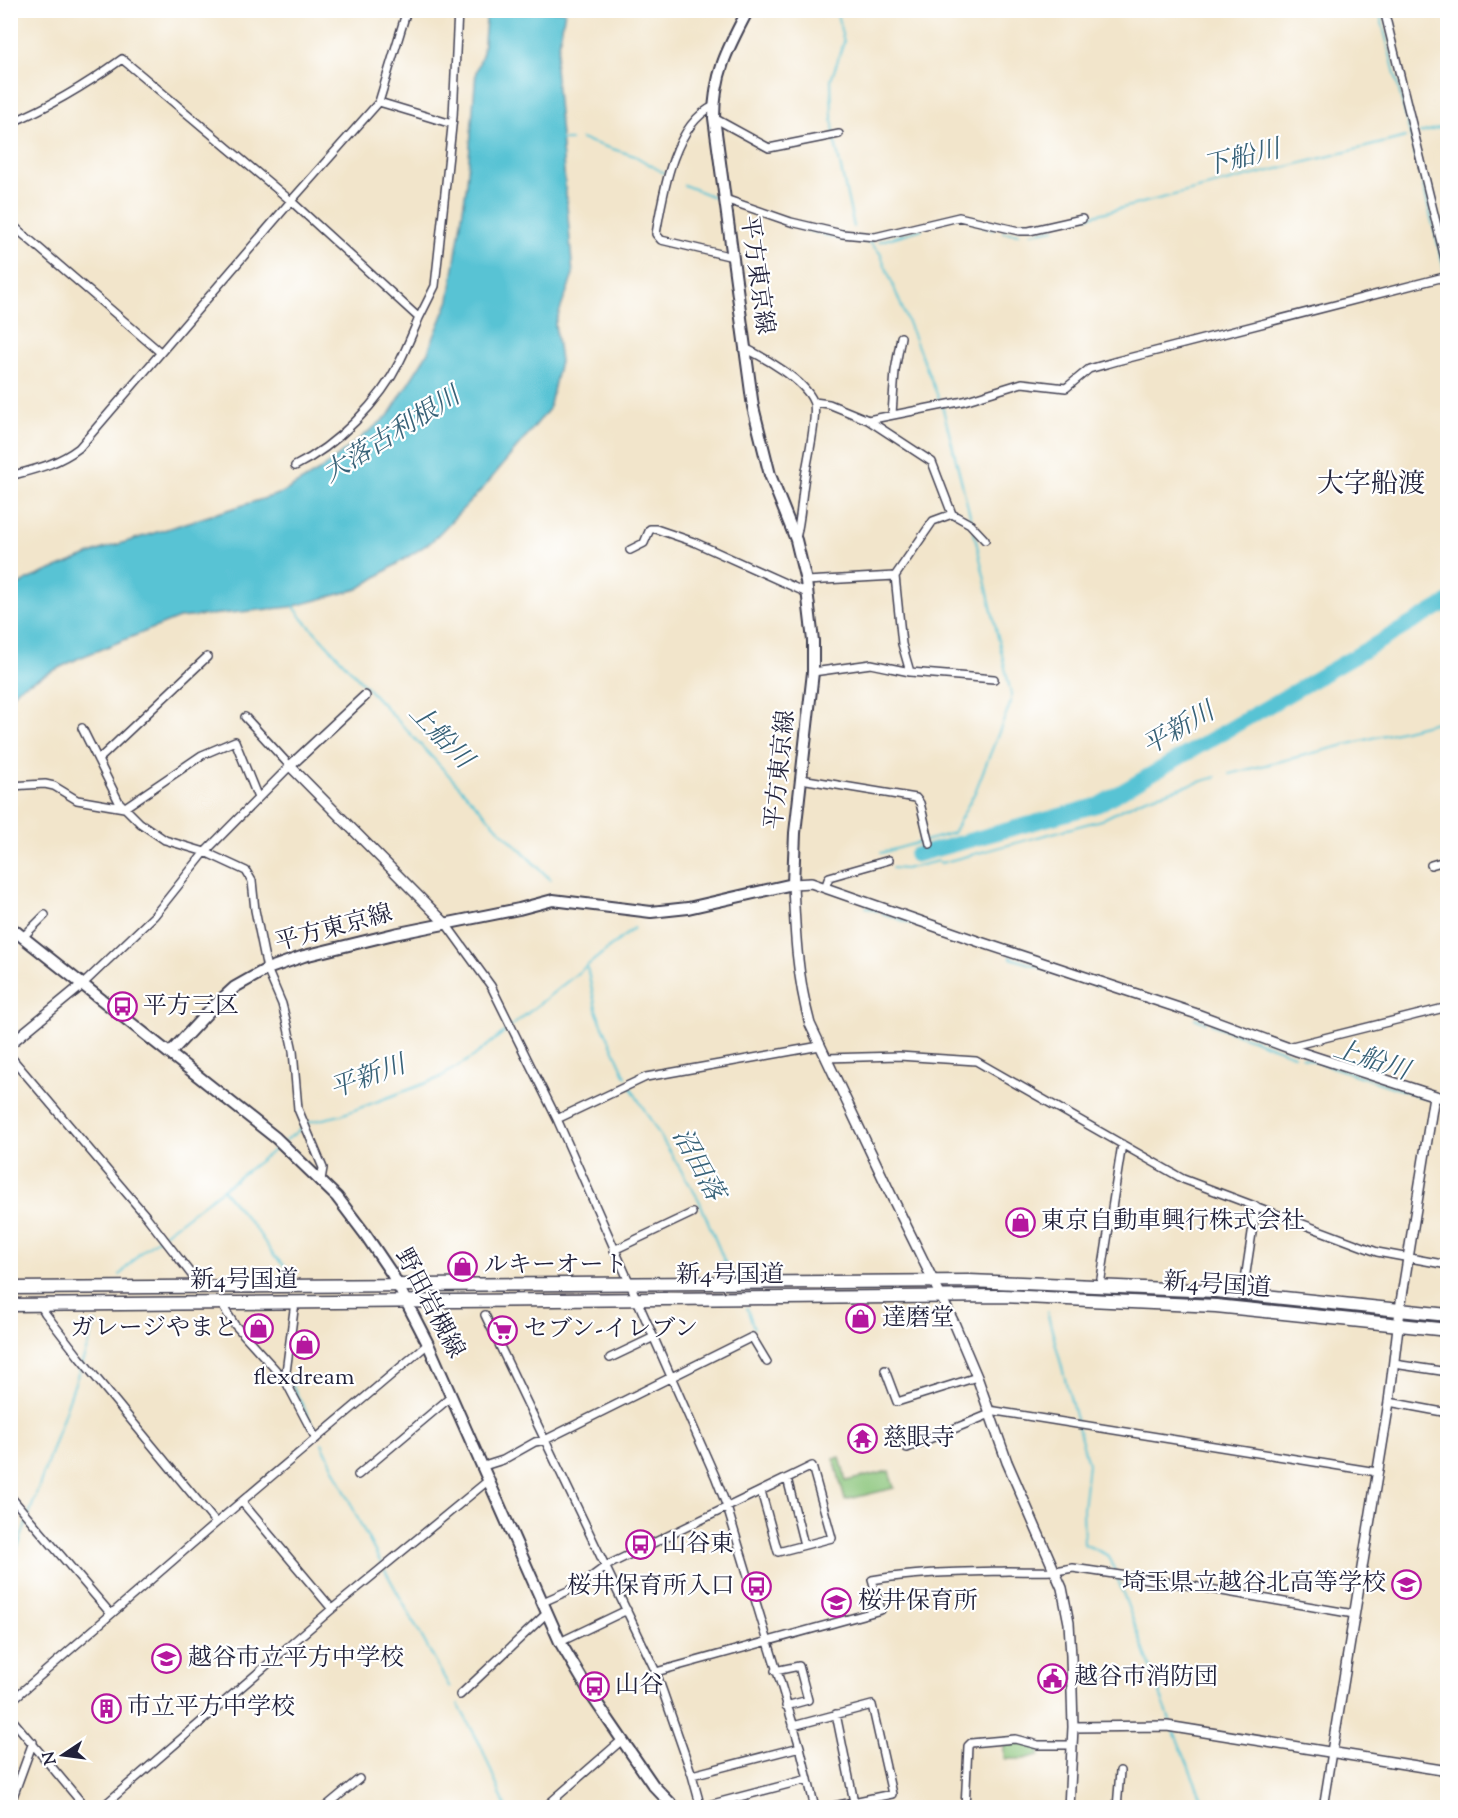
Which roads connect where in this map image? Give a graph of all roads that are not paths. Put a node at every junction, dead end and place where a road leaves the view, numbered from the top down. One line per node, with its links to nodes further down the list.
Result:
1 (407, 10): 5 (street)
2 (458, 10): 8 (street)
3 (748, 10): 6 (main road, 平方東京線)
4 (1384, 10): 15 (street)
5 (379, 102): 8 (street); 11 (street)
6 (714, 112): 9 (street); 10 (main road, 平方東京線); 14 (street)
7 (10, 123): 11 (street)
8 (452, 124): 17 (street)
9 (839, 134)
10 (725, 199): 12 (street); 14 (main road, 平方東京線)
11 (291, 201): 17 (street); 20 (street)
12 (1082, 219)
13 (10, 223): 20 (street)
14 (733, 256): 19 (main road, 平方東京線)
15 (1448, 271)
16 (1448, 276): 22 (street)
17 (419, 318): 24 (street)
18 (901, 337): 22 (street)
19 (745, 348): 21 (street); 27 (main road, 平方東京線)
20 (160, 352): 25 (street)
21 (814, 402): 23 (street); 27 (street)
22 (892, 414): 23 (street)
23 (868, 420): 26 (street)
24 (295, 466)
25 (10, 476)
26 (952, 514): 28 (street); 30 (street)
27 (796, 540): 31 (main road, 平方東京線)
28 (985, 540)
29 (630, 550): 32 (street)
30 (895, 576): 31 (street); 35 (street)
31 (806, 581): 32 (main road, 平方東京線)
32 (807, 593): 34 (main road, 平方東京線)
33 (207, 657): 40 (street)
34 (813, 672): 35 (street); 42 (main road, 平方東京線)
35 (910, 672): 36 (street)
36 (994, 679)
37 (365, 696): 41 (street)
38 (245, 717): 41 (street)
39 (82, 728): 40 (street)
40 (98, 760): 45 (street)
41 (290, 766): 44 (street); 54 (street)
42 (801, 779): 46 (street); 51 (main road, 平方東京線)
43 (10, 786): 45 (street)
44 (258, 798): 45 (street); 47 (street)
45 (124, 808): 47 (street)
46 (930, 844)
47 (205, 852): 57 (street); 58 (street)
48 (889, 860): 52 (street)
49 (1448, 860): 50 (street)
50 (1431, 865)
51 (793, 884): 52 (street); 54 (main road, 平方東京線); 61 (street)
52 (825, 888): 62 (street)
53 (45, 915): 56 (street)
54 (446, 924): 57 (main road, 平方東京線); 68 (street)
55 (10, 927): 56 (main road, 野田岩槻線)
56 (23, 937): 58 (main road, 野田岩槻線)
57 (267, 969): 63 (main road, 平方東京線); 70 (street)
58 (83, 984): 60 (street); 63 (main road, 野田岩槻線)
59 (1448, 1007): 62 (street)
60 (10, 1044)
61 (820, 1046): 65 (street); 68 (street)
62 (1288, 1047): 67 (street)
63 (170, 1053): 70 (main road, 野田岩槻線)
64 (10, 1056): 80 (street)
65 (826, 1058): 69 (street); 76 (street)
66 (1448, 1100): 67 (street)
67 (1434, 1101): 74 (street)
68 (556, 1119): 73 (street)
69 (1122, 1144): 71 (street); 79 (street)
70 (321, 1180): 78 (main road, 野田岩槻線)
71 (1256, 1206): 74 (street); 82 (street)
72 (692, 1213): 73 (street)
73 (615, 1250): 77 (street)
74 (1408, 1258): 75 (street); 90 (street)
75 (1448, 1265)
76 (933, 1281): 77 (highway, 新4号国道); 79 (highway, 新4号国道); 83 (street)
77 (629, 1283): 78 (highway, 新4号国道); 84 (street)
78 (398, 1285): 80 (highway, 新4号国道); 85 (main road, 野田岩槻線)
79 (1100, 1285): 82 (highway, 新4号国道)
80 (201, 1287): 81 (highway, 新4号国道)
81 (10, 1288)
82 (1243, 1293): 90 (highway, 新4号国道)
83 (941, 1295): 84 (highway, 新4号国道); 93 (highway, 新4号国道); 103 (street)
84 (636, 1298): 85 (highway, 新4号国道); 95 (street)
85 (406, 1300): 87 (highway, 新4号国道); 96 (main road, 野田岩槻線)
86 (219, 1302): 87 (highway, 新4号国道); 88 (highway, 新4号国道); 104 (street)
87 (295, 1302): 104 (street)
88 (40, 1304): 89 (highway, 新4号国道); 121 (street)
89 (10, 1305)
90 (1400, 1310): 92 (highway, 新4号国道); 93 (street)
91 (485, 1315): 110 (street)
92 (1448, 1315)
93 (1399, 1325): 94 (highway, 新4号国道); 99 (street)
94 (1448, 1330)
95 (654, 1337): 97 (street); 102 (street)
96 (428, 1344): 105 (main road, 野田岩槻線); 109 (street)
97 (610, 1358)
98 (767, 1362): 102 (street)
99 (1394, 1364): 101 (street); 106 (street)
100 (885, 1370): 103 (street)
101 (1448, 1372)
102 (671, 1376): 110 (street); 120 (street)
103 (977, 1377): 107 (street)
104 (285, 1380): 109 (street)
105 (452, 1396): 112 (main road, 野田岩槻線); 114 (street)
106 (1389, 1402): 108 (street); 113 (street)
107 (990, 1412): 111 (street); 113 (street); 124 (street)
108 (1448, 1413)
109 (316, 1439): 119 (street)
110 (545, 1440): 112 (street); 123 (street)
111 (907, 1448)
112 (484, 1466): 116 (main road, 野田岩槻線)
113 (1377, 1472): 130 (street)
114 (358, 1474)
115 (787, 1478): 117 (street); 122 (street); 122 (street)
116 (490, 1479): 125 (main road, 野田岩槻線); 126 (street)
117 (761, 1491): 120 (street); 122 (street)
118 (10, 1496): 129 (street)
119 (242, 1502): 121 (street); 126 (street)
120 (727, 1507): 123 (street); 131 (street)
121 (216, 1523): 129 (street)
122 (804, 1545)
123 (606, 1566): 125 (street); 127 (street)
124 (1056, 1572): 130 (street); 131 (street); 141 (street)
125 (543, 1602): 128 (main road, 野田岩槻線)
126 (332, 1609): 156 (street)
127 (627, 1610): 132 (street); 134 (street)
128 (547, 1613): 132 (main road, 野田岩槻線); 135 (street)
129 (111, 1614): 136 (street)
130 (1354, 1614): 146 (street)
131 (766, 1641): 133 (street); 134 (street)
132 (560, 1642): 142 (main road, 野田岩槻線)
133 (775, 1671): 137 (street); 137 (street)
134 (656, 1672): 149 (street)
135 (460, 1695)
136 (10, 1702)
137 (786, 1706): 140 (street)
138 (836, 1714): 140 (street); 152 (street); 152 (street)
139 (10, 1717): 143 (street)
140 (793, 1726): 145 (street)
141 (1073, 1727): 144 (street); 146 (street)
142 (622, 1740): 158 (street); 159 (main road, 野田岩槻線)
143 (33, 1742): 153 (street); 155 (street)
144 (1071, 1745): 162 (street); 163 (street)
145 (800, 1747): 149 (street); 151 (street)
146 (1332, 1752): 148 (street); 165 (street)
147 (1120, 1771): 164 (street)
148 (1448, 1771)
149 (692, 1775): 154 (street)
150 (359, 1779): 157 (street)
151 (808, 1779): 154 (street); 160 (street)
152 (854, 1802): 161 (street)
153 (10, 1805)
154 (701, 1807)
155 (86, 1808)
156 (101, 1808)
157 (324, 1808)
158 (544, 1808)
159 (675, 1808)
160 (815, 1808)
161 (824, 1808)
162 (965, 1808)
163 (1069, 1808)
164 (1117, 1808)
165 (1323, 1808)

